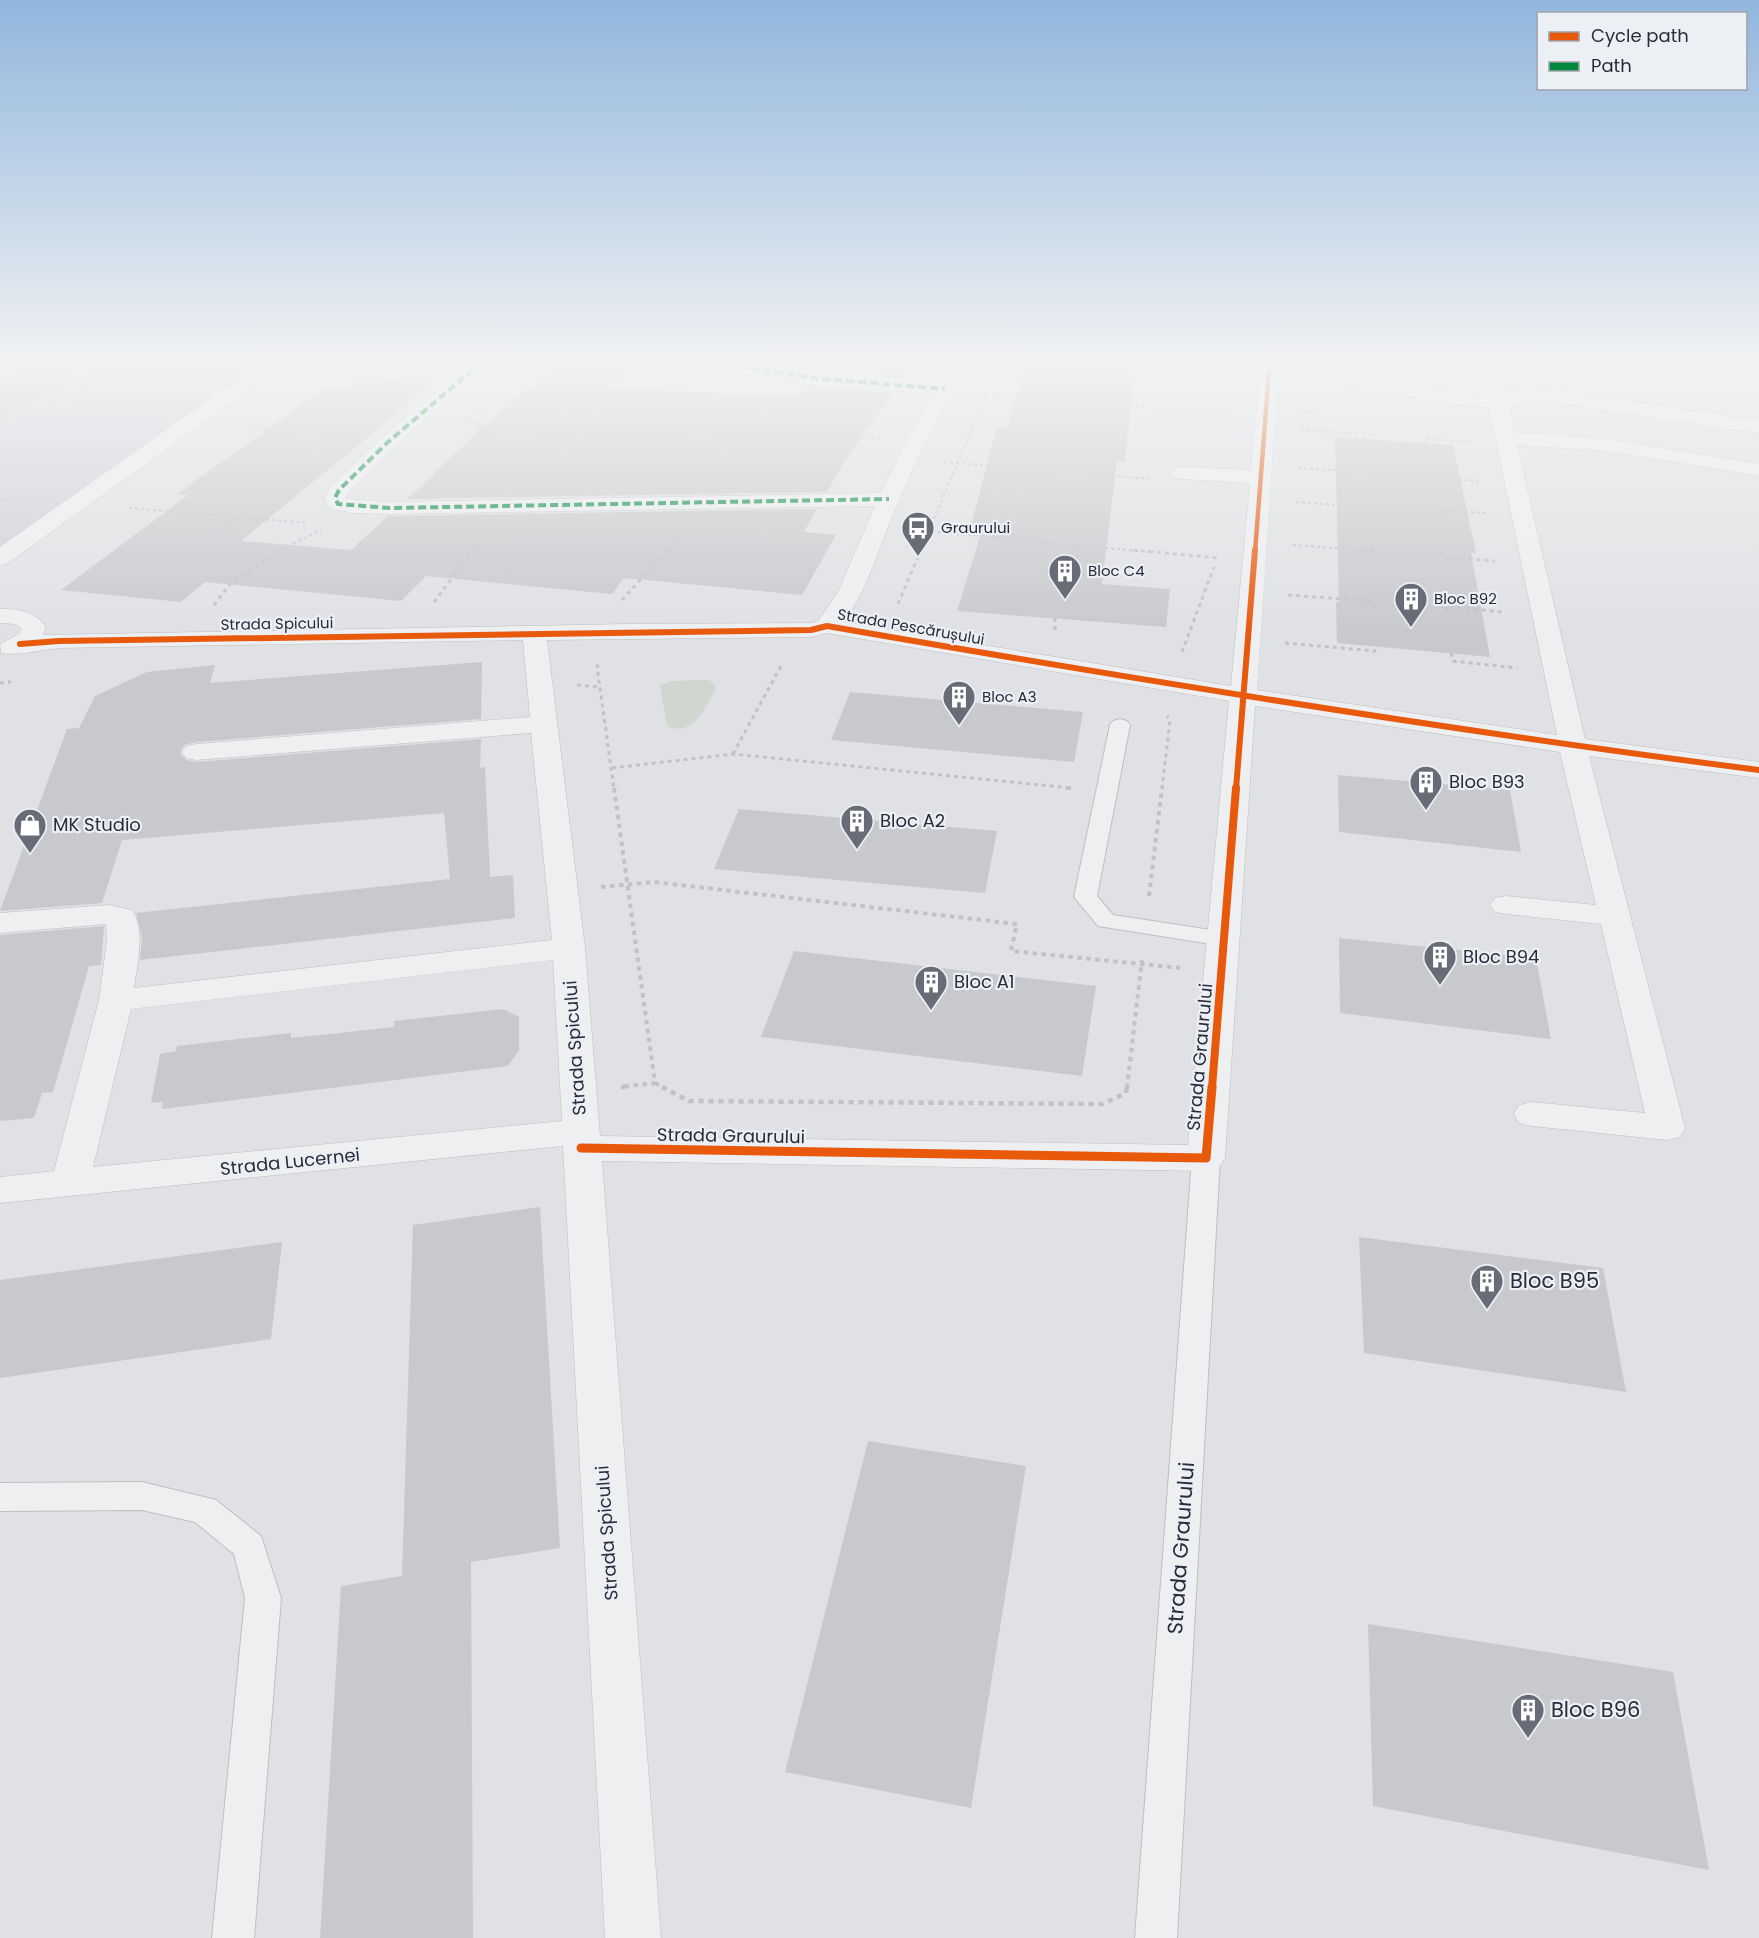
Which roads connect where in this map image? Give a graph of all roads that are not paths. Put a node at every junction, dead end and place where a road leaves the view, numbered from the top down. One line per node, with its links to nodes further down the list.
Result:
1 (148, 452): 11 (street)
2 (377, 452): 10 (street)
3 (913, 452): 10 (street)
4 (1270, 452): 9 (street, Strada Graurului)
5 (1509, 452): 20 (street)
6 (1652, 452): 7 (street)
7 (1759, 470)
8 (1181, 473): 9 (street)
9 (1261, 480): 17 (street, Strada Graurului)
10 (889, 499): 13 (street)
11 (0, 558)
12 (4, 613): 15 (street)
13 (827, 626): 14 (street, Strada Pescărușului); 17 (street, Strada Pescărușului)
14 (534, 633): 15 (street, Strada Spicului); 18 (street, Strada Spicului)
15 (17, 642): 16 (street)
16 (0, 667)
17 (1244, 697): 20 (street, Strada Pescărușului); 26 (street, Strada Graurului)
18 (544, 724): 21 (street); 27 (street, Strada Spicului)
19 (1120, 725): 26 (lane)
20 (1573, 747): 22 (street, Strada Pescărușului); 24 (street)
21 (196, 752)
22 (1759, 770)
23 (1506, 905): 24 (street)
24 (1614, 916): 29 (street)
25 (0, 923): 28 (street)
26 (1224, 939): 31 (street, Strada Graurului)
27 (569, 948): 28 (street); 30 (street, Strada Spicului)
28 (116, 1000): 32 (street)
29 (1533, 1114)
30 (581, 1140): 31 (street, Strada Graurului); 32 (street, Strada Lucernei); 36 (street, Strada Spicului)
31 (1206, 1158): 37 (lane, Strada Graurului)
32 (70, 1184): 33 (street, Strada Lucernei)
33 (0, 1190)
34 (0, 1497): 35 (lane)
35 (233, 1938)
36 (633, 1938)
37 (1156, 1938)

